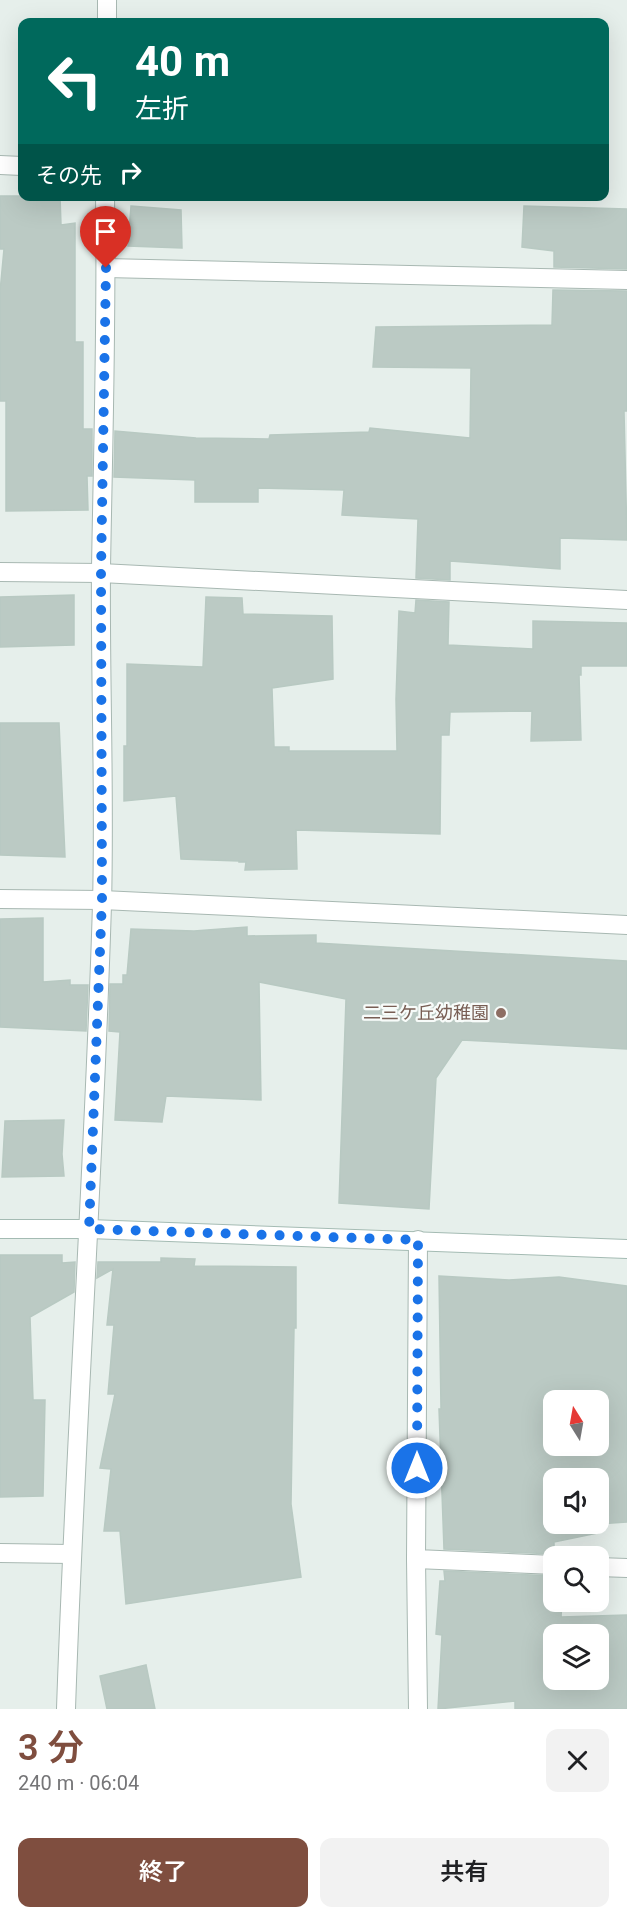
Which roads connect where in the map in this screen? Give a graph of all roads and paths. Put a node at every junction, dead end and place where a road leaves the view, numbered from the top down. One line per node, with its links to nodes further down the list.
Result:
1 (107, 0): 2 (street)
2 (106, 18)
3 (0, 165): 4 (street)
4 (18, 165)
5 (105, 201): 6 (street)
6 (106, 268): 7 (street); 9 (street)
7 (627, 280)
8 (0, 572): 9 (street)
9 (101, 573): 10 (street); 12 (street)
10 (627, 600)
11 (0, 899): 12 (street)
12 (102, 900): 13 (street); 15 (street)
13 (627, 925)
14 (0, 1229): 15 (street)
15 (89, 1229): 16 (street); 19 (street)
16 (418, 1240): 17 (street); 20 (street)
17 (627, 1249)
18 (0, 1553): 19 (street)
19 (71, 1554): 24 (street)
20 (416, 1559): 21 (street); 25 (street)
21 (543, 1565)
22 (609, 1567): 23 (street)
23 (627, 1568)
24 (66, 1709)
25 (418, 1709)

